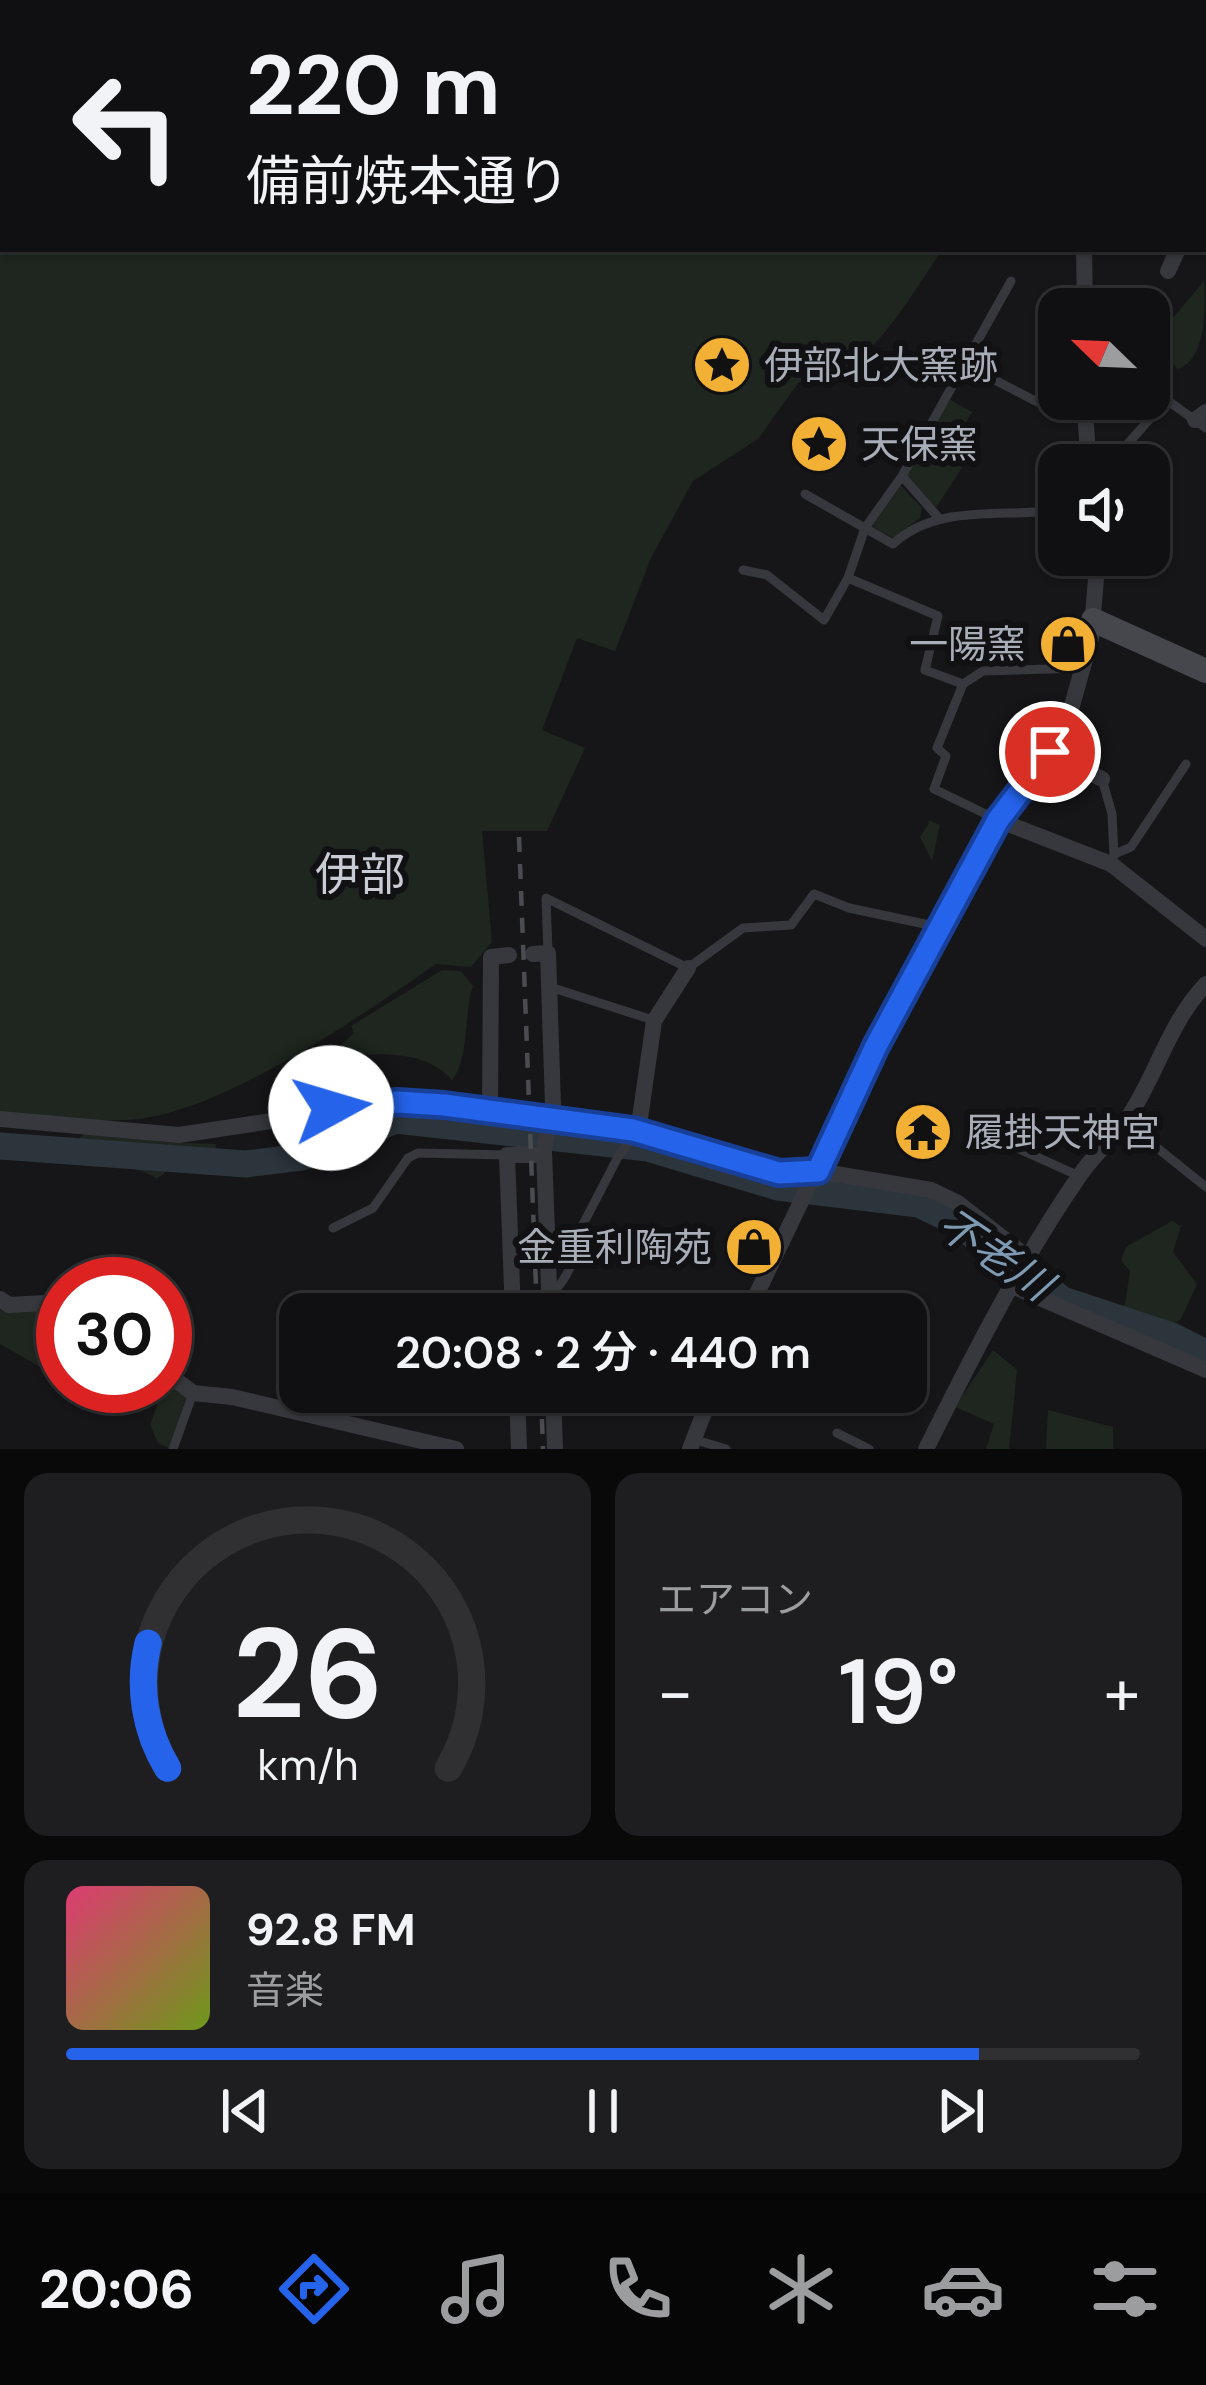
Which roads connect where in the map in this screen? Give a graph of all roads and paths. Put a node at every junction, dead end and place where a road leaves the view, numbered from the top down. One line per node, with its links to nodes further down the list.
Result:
1 (1084, 252): 5 (street)
2 (1177, 252): 3 (street)
3 (1168, 271)
4 (1011, 280): 6 (lane)
5 (1085, 288)
6 (962, 363): 7 (lane); 10 (lane)
7 (1038, 402)
8 (1202, 420): 9 (lane)
9 (1128, 444)
10 (902, 476): 13 (lane); 14 (lane)
11 (805, 494): 14 (lane)
12 (1038, 512): 13 (lane)
13 (937, 516): 14 (lane)
14 (865, 528): 17 (lane)
15 (743, 570): 17 (lane)
16 (1097, 576): 18 (street)
17 (848, 578): 21 (lane)
18 (1094, 620): 19 (street); 20 (street)
19 (1084, 668): 21 (lane); 22 (street)
20 (1206, 671)
21 (963, 683): 25 (lane)
22 (1050, 752): 24 (street); 25 (street)
23 (1186, 764): 26 (lane)
24 (1102, 779): 26 (lane)
25 (998, 820): 26 (street); 27 (street)
26 (1113, 859): 28 (street)
27 (943, 928): 31 (lane); 43 (street)
28 (1206, 939)
29 (541, 953): 31 (lane); 33 (street)
30 (509, 955): 35 (street)
31 (688, 968): 34 (street)
32 (1206, 984): 37 (street)
33 (550, 987): 34 (lane); 38 (street)
34 (653, 1021): 40 (street)
35 (490, 1111): 36 (street); 38 (street)
36 (0, 1120)
37 (1125, 1122): 44 (street); 45 (lane)
38 (548, 1124): 40 (street); 41 (street)
39 (984, 1133): 44 (lane)
40 (637, 1134): 43 (street); 51 (lane)
41 (544, 1153): 42 (street); 50 (street)
42 (507, 1155): 46 (lane); 49 (street)
43 (817, 1174): 47 (street); 52 (street)
44 (1079, 1175): 47 (street)
45 (1206, 1187)
46 (333, 1228)
47 (1025, 1259): 48 (street)
48 (1010, 1285): 55 (street); 68 (street)
49 (512, 1293)
50 (549, 1293)
51 (555, 1293)
52 (758, 1293)
53 (0, 1299): 54 (street)
54 (36, 1304)
55 (1206, 1370)
56 (193, 1394): 62 (lane); 63 (street)
57 (518, 1413): 64 (street)
58 (554, 1413): 65 (street)
59 (704, 1413): 61 (street)
60 (837, 1433): 67 (lane)
61 (692, 1444): 66 (lane)
62 (173, 1449)
63 (456, 1449)
64 (519, 1449)
65 (555, 1449)
66 (726, 1449)
67 (868, 1449)
68 (926, 1449)

